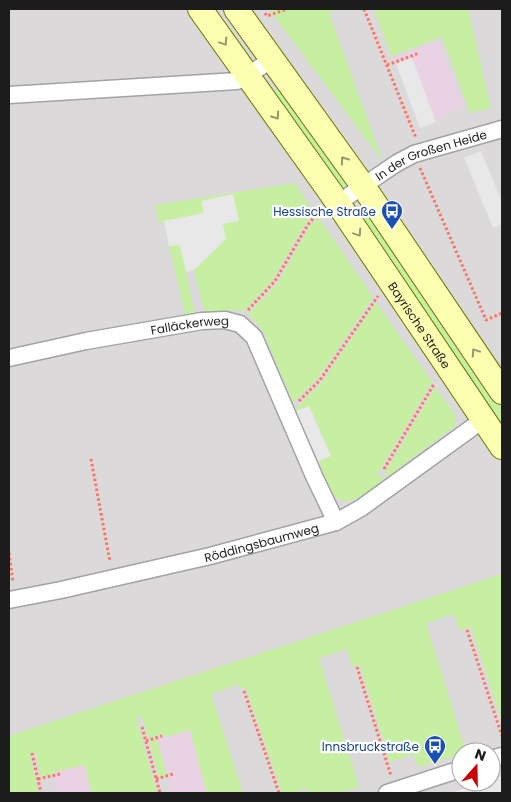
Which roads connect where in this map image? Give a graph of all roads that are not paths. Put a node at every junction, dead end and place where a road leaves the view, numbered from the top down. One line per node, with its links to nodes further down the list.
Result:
1 (200, 9): 4 (street, Bayrische Straße, one-way to 4)
2 (236, 9): 3 (street)
3 (272, 59): 4 (street); 7 (street, one-way to 3)
4 (247, 76): 5 (street); 8 (street, Bayrische Straße, one-way to 8)
5 (9, 95)
6 (502, 129): 7 (street, In der Großen Heide)
7 (362, 186): 8 (street); 10 (street, one-way to 7)
8 (338, 203): 11 (street, Bayrische Straße, one-way to 11)
9 (9, 358): 13 (street, Falläckerweg)
10 (502, 392)
11 (484, 419): 12 (street, Bayrische Straße); 13 (street, Röddingsbaumweg)
12 (502, 447)
13 (336, 522): 14 (street, Röddingsbaumweg)
14 (12, 599)
15 (451, 772): 16 (street)
16 (391, 792)

